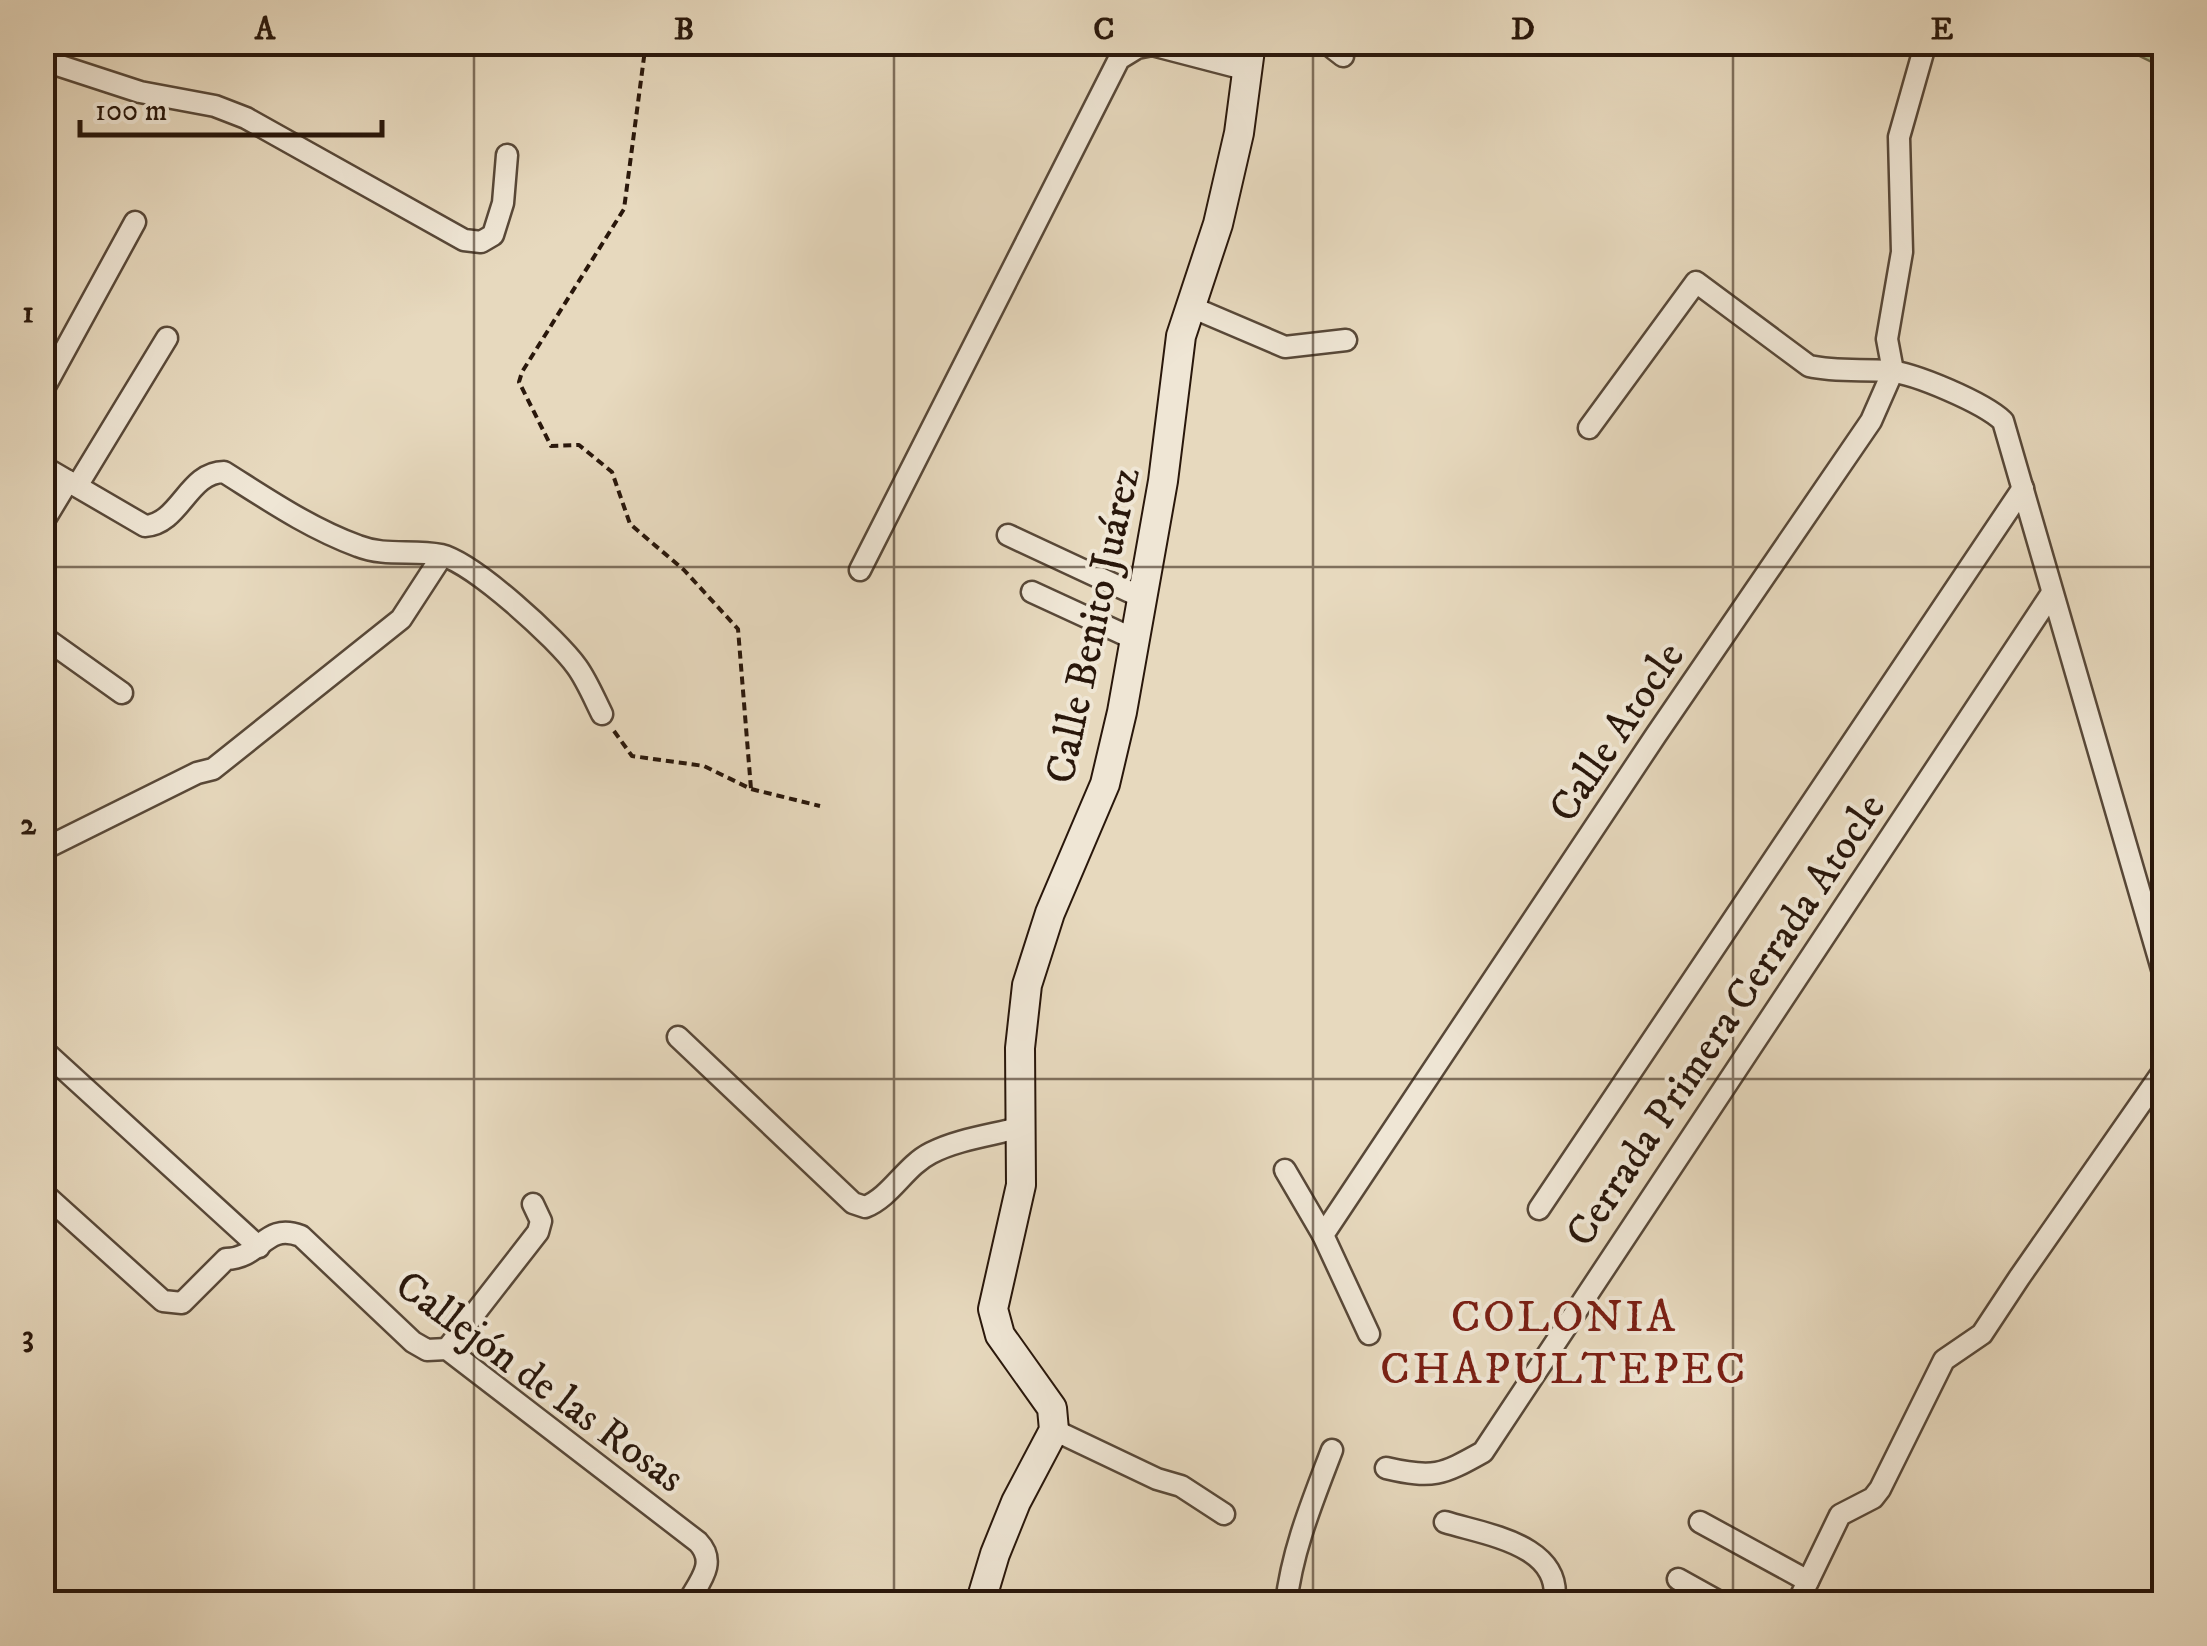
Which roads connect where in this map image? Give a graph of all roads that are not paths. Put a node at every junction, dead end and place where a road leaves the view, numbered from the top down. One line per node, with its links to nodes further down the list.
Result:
1 (1926, 42): 9 (street, Calle Atocle)
2 (1250, 56): 6 (street, Calle Benito Juárez); 18 (street)
3 (42, 60): 4 (street)
4 (508, 155)
5 (135, 222): 10 (street)
6 (1189, 306): 8 (street); 21 (street, Calle Benito Juárez)
7 (167, 338): 13 (street)
8 (1346, 340)
9 (1893, 371): 11 (street); 14 (street); 36 (street, Calle Atocle)
10 (42, 392)
11 (1589, 428)
12 (42, 466): 13 (street)
13 (72, 484): 15 (street); 17 (street)
14 (2023, 488): 20 (street); 35 (street)
15 (42, 524)
16 (1008, 534): 21 (street)
17 (442, 556): 25 (street); 26 (street)
18 (860, 570)
19 (1032, 592): 23 (street)
20 (2052, 593): 27 (street); 42 (street, Cerrada Primera Cerrada Atocle)
21 (1143, 598): 23 (street, Calle Benito Juárez)
22 (42, 636): 24 (street)
23 (1134, 639): 31 (street, Calle Benito Juárez)
24 (122, 693)
25 (602, 714)
26 (42, 850)
27 (2163, 965)
28 (678, 1037): 31 (street)
29 (42, 1049): 37 (street)
30 (2164, 1070): 47 (street)
31 (1022, 1127): 40 (street, Calle Benito Juárez)
32 (1285, 1170): 36 (street)
33 (42, 1192): 37 (street, Callejón de las Rosas)
34 (533, 1204): 39 (street)
35 (1539, 1210)
36 (1324, 1235): 38 (street)
37 (259, 1247): 39 (street, Callejón de las Rosas)
38 (1369, 1334)
39 (447, 1350): 48 (street, Callejón de las Rosas)
40 (1054, 1430): 43 (street); 49 (street)
41 (1332, 1450): 50 (street)
42 (1386, 1468)
43 (1224, 1514)
44 (1445, 1522): 51 (street)
45 (1700, 1522): 47 (street)
46 (1678, 1579): 52 (street)
47 (1808, 1582): 53 (street)
48 (687, 1604)
49 (980, 1604)
50 (1286, 1604)
51 (1554, 1604)
52 (1723, 1604)
53 (1797, 1604)

